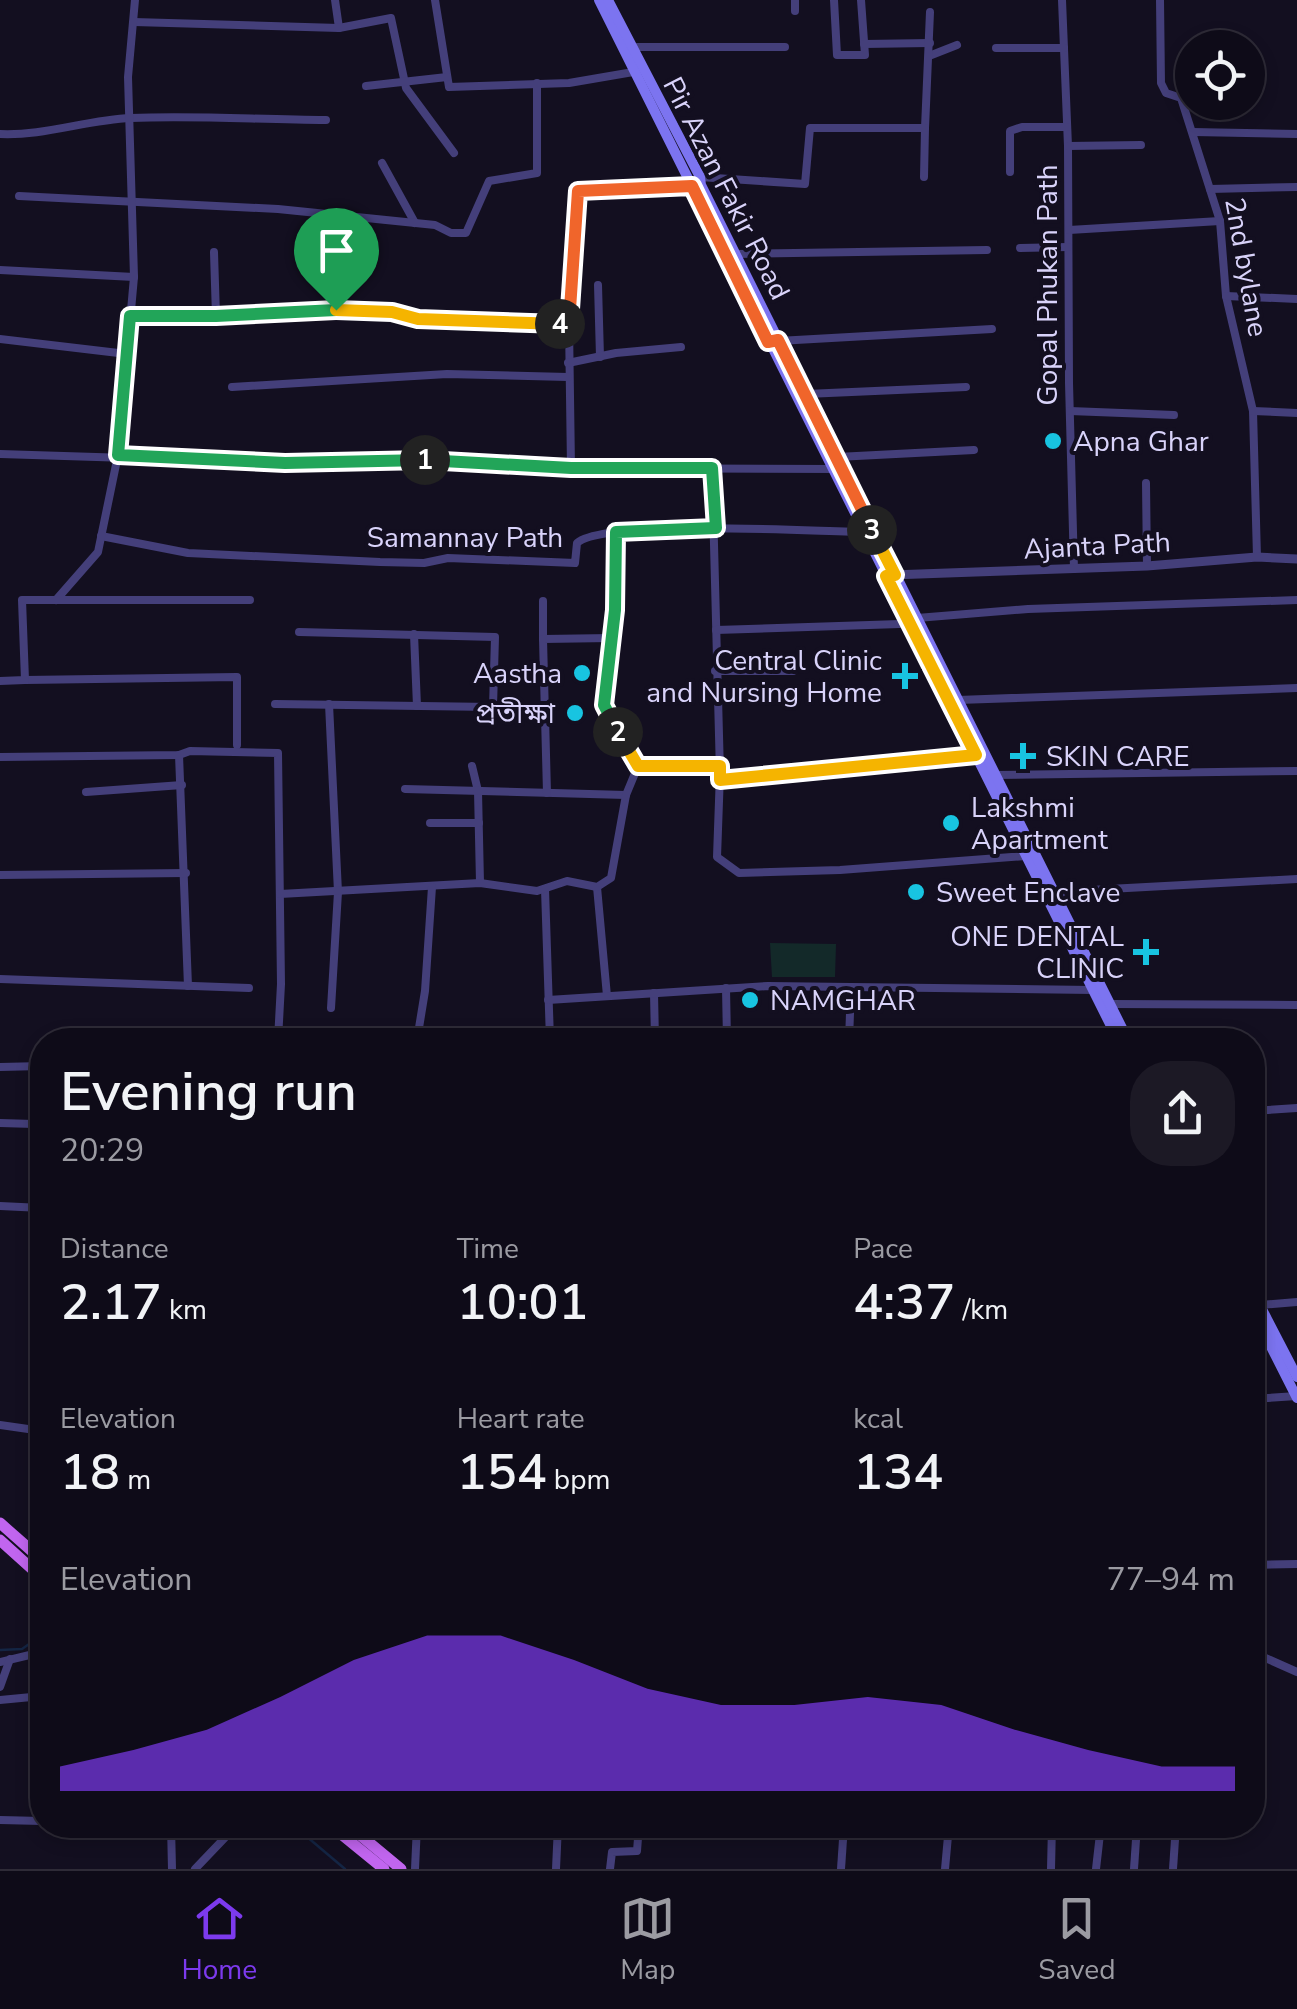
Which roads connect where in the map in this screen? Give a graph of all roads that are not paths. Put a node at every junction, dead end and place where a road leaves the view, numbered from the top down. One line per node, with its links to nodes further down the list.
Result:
1 (135, 0): 13 (street)
2 (335, 0): 14 (street)
3 (435, 0): 24 (street)
4 (599, 0): 23 (main road, Pir Azan Fakir Road)
5 (608, 0): 23 (main road, Pir Azan Fakir Road)
6 (795, 0): 11 (street)
7 (834, 0): 16 (street)
8 (862, 0): 16 (street)
9 (1062, 0): 21 (street, Gopal Phukan Path)
10 (1160, 0): 32 (street, 2nd bylane)
11 (795, 11)
12 (930, 12): 15 (street)
13 (134, 22): 14 (street); 28 (street)
14 (339, 28): 25 (street)
15 (930, 43): 16 (street); 22 (street)
16 (864, 44)
17 (957, 45): 22 (street)
18 (637, 47): 19 (street)
19 (785, 47)
20 (996, 48): 21 (street)
21 (1064, 48): 30 (street, Gopal Phukan Path)
22 (929, 56): 31 (street)
23 (639, 71): 26 (street); 41 (main road, Pir Azan Fakir Road)
24 (447, 77): 25 (street); 26 (street)
25 (405, 84): 27 (street); 37 (street)
26 (537, 84): 48 (street)
27 (366, 86)
28 (130, 118): 29 (street); 33 (street); 45 (street)
29 (326, 120)
30 (1067, 127): 36 (street, Gopal Phukan Path); 39 (street)
31 (926, 128): 40 (street); 41 (street)
32 (1193, 132): 34 (street); 43 (street, 2nd bylane)
33 (0, 134)
34 (1297, 134)
35 (1141, 145): 36 (street)
36 (1068, 146): 49 (street, Gopal Phukan Path)
37 (454, 154)
38 (382, 163): 48 (street)
39 (1010, 172)
40 (924, 177)
41 (696, 181): 54 (main road, Pir Azan Fakir Road); 63 (street)
42 (1297, 187): 43 (street)
43 (1210, 189): 47 (street, 2nd bylane)
44 (20, 196): 45 (street)
45 (133, 200): 46 (street); 56 (street)
46 (334, 216): 48 (street); 60 (street)
47 (1220, 221): 49 (street); 58 (street, 2nd bylane)
48 (415, 223)
49 (1069, 230): 50 (street, Gopal Phukan Path)
50 (1068, 247): 51 (street); 75 (street, Gopal Phukan Path)
51 (1020, 248)
52 (986, 250): 54 (street)
53 (214, 252): 62 (street)
54 (731, 256): 66 (main road, Pir Azan Fakir Road)
55 (0, 270): 56 (street)
56 (134, 277): 61 (street)
57 (598, 285): 69 (street)
58 (1226, 296): 59 (street); 76 (street, 2nd bylane)
59 (1297, 298)
60 (336, 310): 62 (street); 63 (street)
61 (130, 316): 62 (street); 68 (street)
62 (216, 316)
63 (569, 324): 70 (street)
64 (992, 329): 66 (street)
65 (1, 336): 68 (street)
66 (773, 341): 74 (main road, Pir Azan Fakir Road); 85 (main road, Pir Azan Fakir Road)
67 (681, 347): 69 (street)
68 (127, 354): 81 (street)
69 (600, 357): 70 (street)
70 (568, 363): 71 (street)
71 (568, 376): 72 (street); 83 (street)
72 (232, 387)
73 (966, 387): 74 (street)
74 (806, 394): 82 (main road, Pir Azan Fakir Road)
75 (1070, 411): 77 (street); 94 (street, Gopal Phukan Path)
76 (1253, 411): 78 (street); 91 (street, 2nd bylane)
77 (1174, 414)
78 (1297, 414)
79 (974, 450): 82 (street)
80 (0, 454): 81 (street)
81 (118, 455): 83 (street); 90 (street)
82 (837, 457): 85 (main road, Pir Azan Fakir Road)
83 (571, 468): 84 (street)
84 (712, 468): 85 (street); 87 (street)
85 (838, 469): 89 (main road, Pir Azan Fakir Road)
86 (1146, 483): 93 (street)
87 (716, 528): 88 (street, Samannay Path); 89 (street, Samannay Path); 102 (street)
88 (616, 532): 90 (street, Samannay Path); 105 (street)
89 (869, 532): 95 (main road, Pir Azan Fakir Road)
90 (102, 536): 96 (street)
91 (1257, 557): 92 (street, Ajanta Path); 93 (street, Ajanta Path)
92 (1297, 559)
93 (1147, 566): 94 (street, Ajanta Path)
94 (1074, 570): 95 (street, Ajanta Path)
95 (893, 576): 100 (main road, Pir Azan Fakir Road); 118 (main road, Pir Azan Fakir Road)
96 (56, 600): 97 (street); 109 (street)
97 (250, 600)
98 (1297, 600): 100 (street)
99 (543, 601): 106 (street)
100 (917, 618): 112 (main road, Pir Azan Fakir Road)
101 (900, 624): 102 (street)
102 (716, 630): 108 (street)
103 (299, 632): 104 (street)
104 (414, 634): 115 (street); 115 (street)
105 (611, 638): 106 (street); 121 (street)
106 (542, 639): 130 (street)
107 (794, 671): 108 (street)
108 (716, 672): 122 (street)
109 (25, 680): 110 (street); 116 (street)
110 (0, 681)
111 (1297, 688): 112 (street)
112 (958, 700): 124 (main road, Pir Azan Fakir Road)
113 (275, 704): 114 (street)
114 (329, 704): 115 (street); 142 (street)
115 (417, 706)
116 (237, 745)
117 (180, 755): 119 (street); 126 (street); 143 (street)
118 (976, 755): 125 (street); 134 (main road, Pir Azan Fakir Road)
119 (0, 757)
120 (472, 766): 128 (street)
121 (638, 766): 122 (street); 131 (street)
122 (720, 766): 125 (street)
123 (1297, 771): 124 (street)
124 (995, 774): 144 (main road, Pir Azan Fakir Road)
125 (720, 780): 134 (street)
126 (182, 785): 129 (street); 135 (street)
127 (404, 790): 128 (street)
128 (478, 791): 130 (street); 133 (street)
129 (86, 792)
130 (547, 793): 131 (street)
131 (626, 794): 139 (street)
132 (430, 823): 133 (street)
133 (479, 823): 138 (street)
134 (1026, 856): 144 (main road, Pir Azan Fakir Road)
135 (186, 873): 136 (street); 146 (street)
136 (0, 875)
137 (1297, 879): 144 (street)
138 (480, 884): 140 (street); 141 (street)
139 (597, 886): 141 (street); 152 (street)
140 (432, 887): 142 (street); 158 (street)
141 (545, 889): 153 (street)
142 (338, 892): 143 (street); 156 (street)
143 (280, 894): 157 (street)
144 (1052, 897): 150 (main road, Pir Azan Fakir Road)
145 (0, 979): 146 (street)
146 (188, 986): 148 (street)
147 (850, 987): 149 (street); 150 (street); 162 (street)
148 (248, 988)
149 (726, 988): 151 (street); 161 (street)
150 (1098, 990): 154 (main road, Pir Azan Fakir Road); 163 (main road, Pir Azan Fakir Road)
151 (654, 993): 152 (street); 160 (street)
152 (607, 996): 153 (street)
153 (548, 1000): 159 (street)
154 (1110, 1004): 155 (street); 164 (main road, Pir Azan Fakir Road)
155 (1297, 1005)
156 (331, 1008)
157 (278, 1028)
158 (419, 1028)
159 (549, 1028)
160 (655, 1028)
161 (728, 1028)
162 (849, 1028)
163 (1113, 1028)
164 (1122, 1028)
165 (30, 1066): 166 (street)
166 (0, 1067)
167 (1297, 1108): 168 (street)
168 (1265, 1110)
169 (0, 1123): 170 (street)
170 (30, 1124)
171 (0, 1206): 172 (street)
172 (30, 1207)
173 (1297, 1302): 174 (street)
174 (1265, 1306)
175 (1265, 1322): 177 (main road)
176 (1265, 1328): 178 (main road)
177 (1297, 1377)
178 (1294, 1397): 179 (street)
179 (1265, 1399)
180 (0, 1425): 181 (street)
181 (30, 1429)
182 (0, 1523): 184 (main road)
183 (0, 1540): 187 (main road)
184 (30, 1549)
185 (1297, 1564): 186 (street)
186 (1265, 1565)
187 (30, 1567)
188 (30, 1655): 190 (street)
189 (1265, 1658): 191 (street)
190 (5, 1661): 192 (street)
191 (1297, 1672)
192 (0, 1687)
193 (30, 1697): 194 (street)
194 (0, 1700)
195 (0, 1820): 196 (street)
196 (30, 1821)
197 (171, 1838): 210 (street)
198 (225, 1838): 211 (street)
199 (346, 1838): 212 (main road)
200 (364, 1838): 213 (main road)
201 (415, 1838): 214 (street)
202 (557, 1838): 215 (street)
203 (638, 1838): 216 (street)
204 (843, 1838): 217 (street)
205 (948, 1838): 218 (street)
206 (1052, 1838): 219 (street)
207 (1099, 1838): 220 (street)
208 (1136, 1838): 221 (street)
209 (1175, 1838): 222 (street)
210 (172, 1869)
211 (195, 1869)
212 (384, 1869)
213 (401, 1869)
214 (414, 1869)
215 (556, 1869)
216 (610, 1869)
217 (841, 1869)
218 (945, 1869)
219 (1051, 1869)
220 (1096, 1869)
221 (1134, 1869)
222 (1174, 1869)

